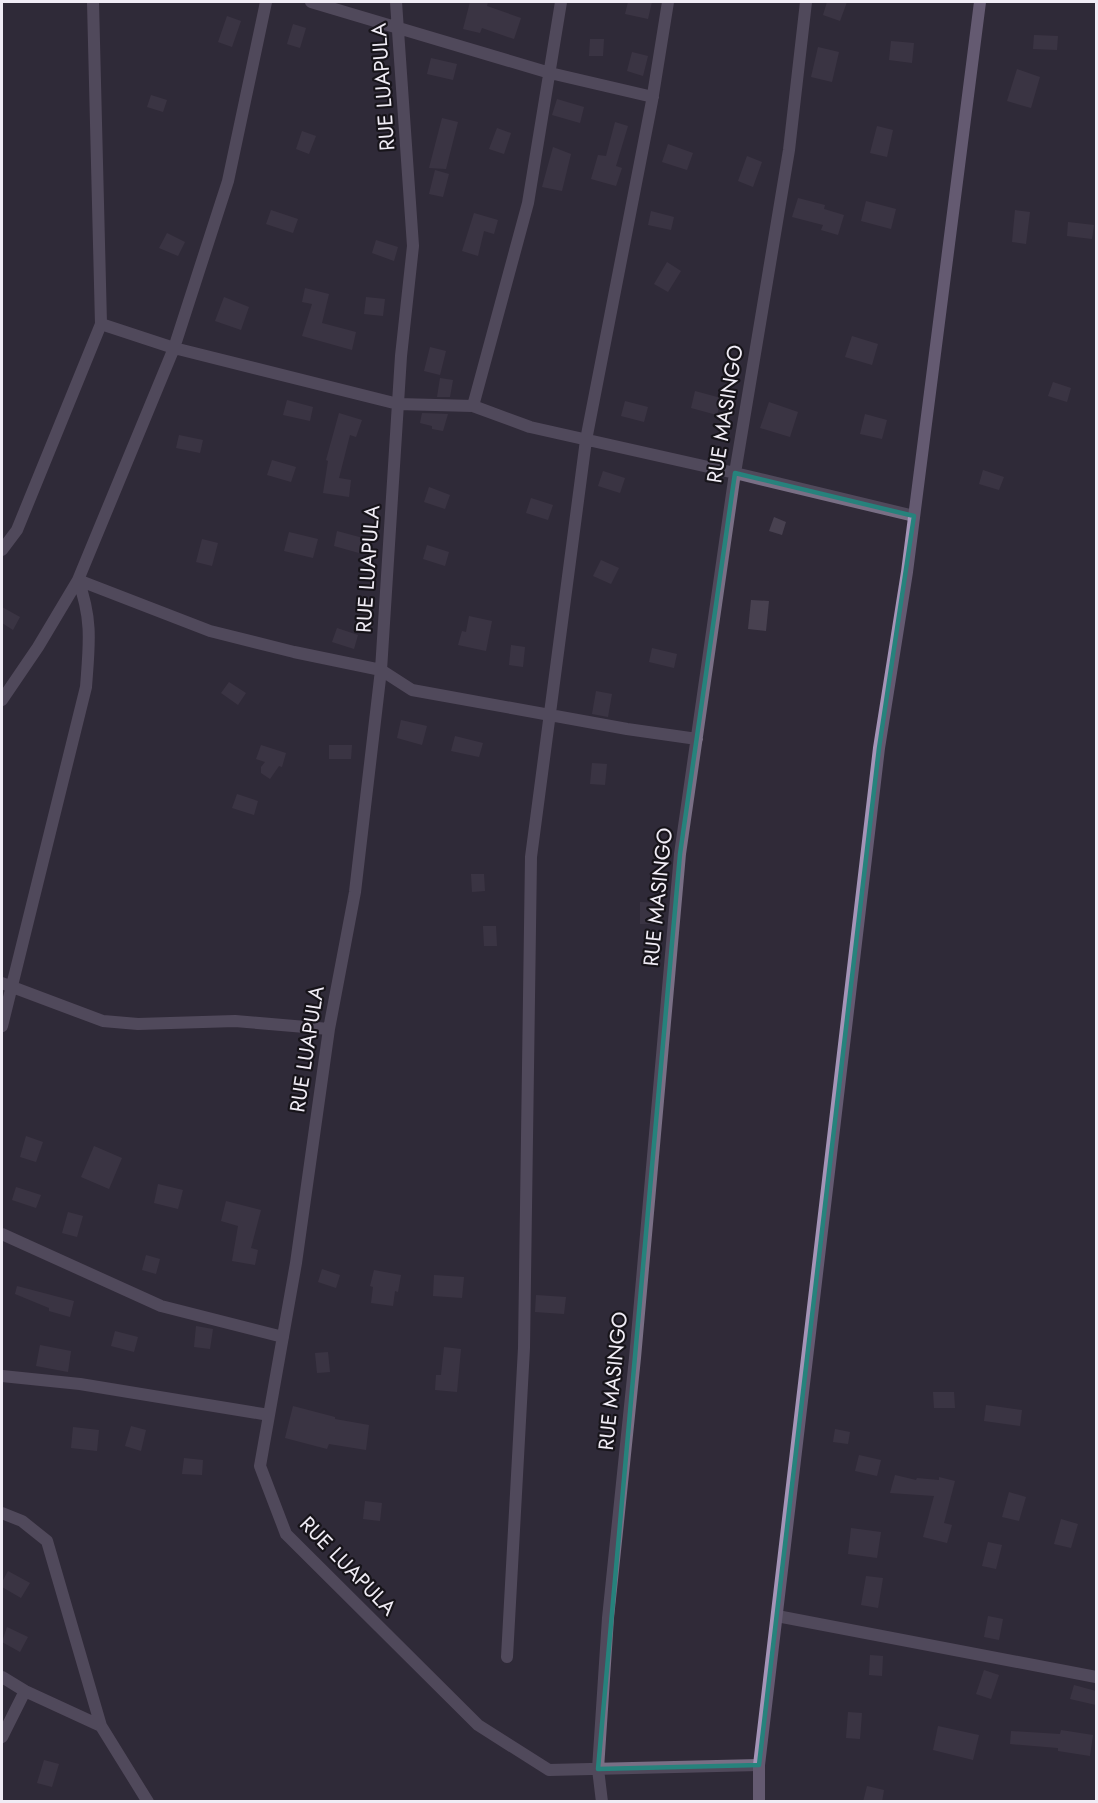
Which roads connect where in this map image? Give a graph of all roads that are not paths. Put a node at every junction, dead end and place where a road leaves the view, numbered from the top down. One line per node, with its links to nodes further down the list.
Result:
1 (93, 2): 12 (street)
2 (266, 2): 13 (street)
3 (311, 2): 9 (street)
4 (396, 2): 9 (street, RUE LUAPULA)
5 (561, 2): 10 (street)
6 (668, 2): 11 (street)
7 (806, 2): 17 (street, RUE MASINGO)
8 (980, 2): 18 (main road)
9 (398, 28): 10 (street); 14 (street, RUE LUAPULA)
10 (550, 73): 11 (street); 15 (street)
11 (652, 97): 16 (street)
12 (101, 324): 13 (street); 19 (street)
13 (174, 348): 14 (street); 20 (street)
14 (398, 404): 15 (street); 21 (street, RUE LUAPULA)
15 (473, 406): 16 (street)
16 (586, 440): 17 (street); 23 (street)
17 (735, 473): 18 (street); 24 (street, RUE MASINGO)
18 (914, 516): 33 (main road)
19 (2, 550)
20 (78, 580): 21 (street); 22 (street); 25 (street)
21 (381, 670): 23 (street); 27 (street, RUE LUAPULA)
22 (2, 700)
23 (549, 715): 24 (street); 34 (street)
24 (697, 739): 41 (street, RUE MASINGO)
25 (7, 985): 26 (street); 27 (street)
26 (2, 1026)
27 (329, 1029): 29 (street, RUE LUAPULA)
28 (2, 1234): 29 (street)
29 (283, 1337): 31 (street, RUE LUAPULA)
30 (2, 1376): 31 (street)
31 (269, 1415): 41 (street, RUE LUAPULA)
32 (2, 1513): 38 (street)
33 (777, 1616): 36 (street); 40 (main road)
34 (507, 1657)
35 (2, 1677): 37 (street)
36 (1096, 1677)
37 (25, 1691): 38 (street); 39 (street)
38 (101, 1726): 42 (street)
39 (2, 1737)
40 (759, 1765): 41 (street, RUE LUAPULA); 44 (main road)
41 (598, 1769): 43 (street, RUE MASINGO)
42 (148, 1802)
43 (602, 1802)
44 (759, 1802)

